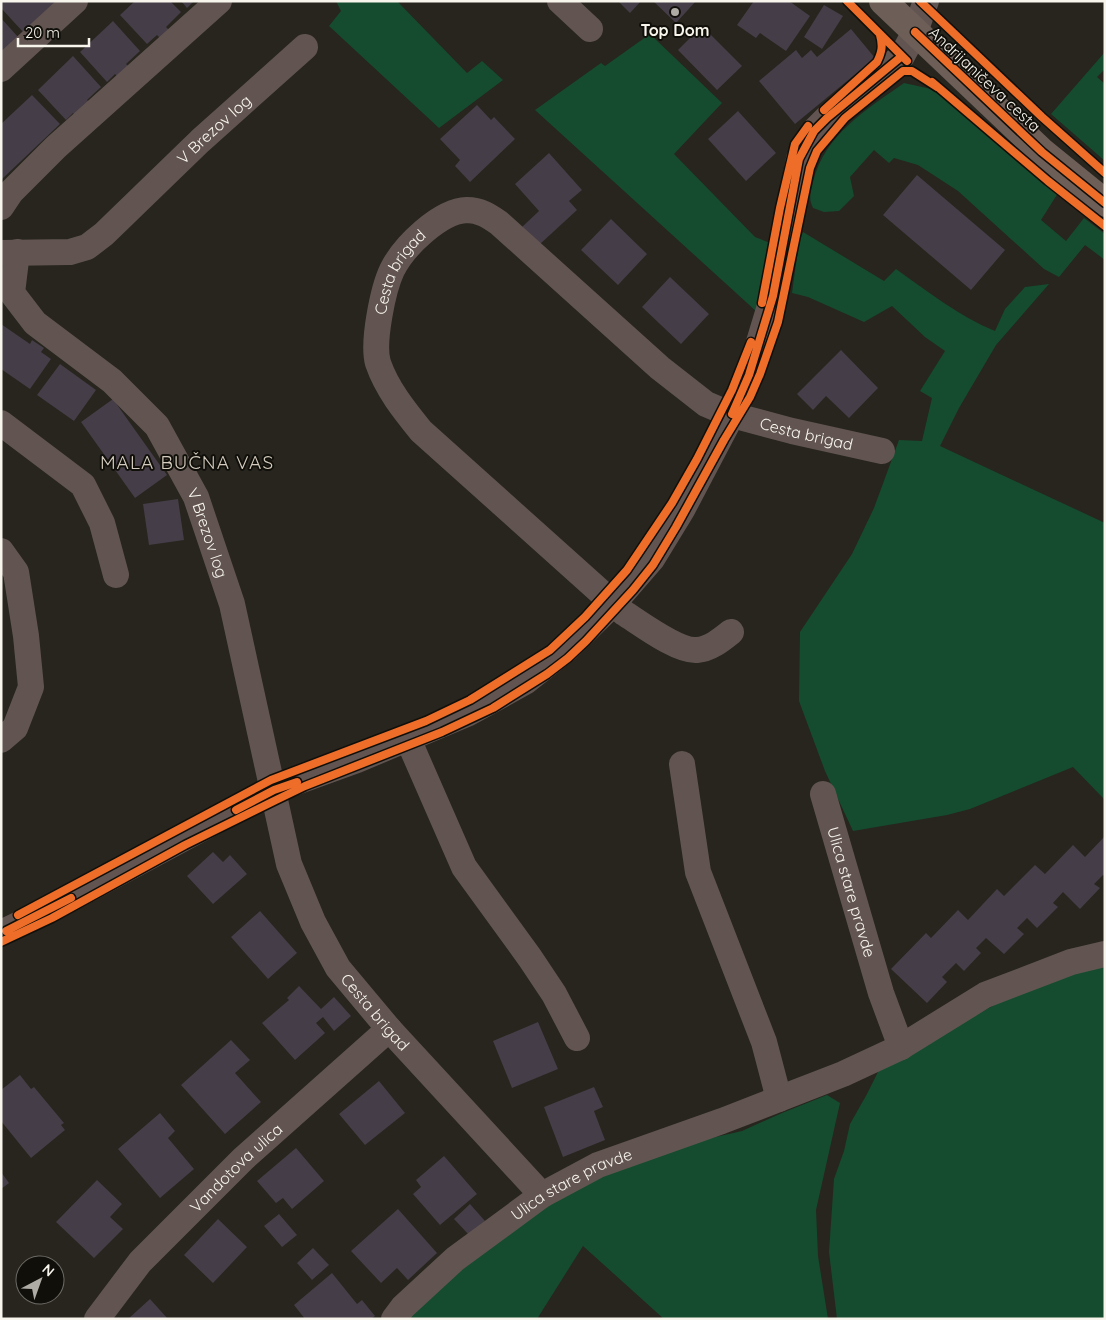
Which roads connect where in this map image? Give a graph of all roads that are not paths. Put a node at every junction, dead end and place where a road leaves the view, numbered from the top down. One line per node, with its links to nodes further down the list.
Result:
1 (74, 1): 9 (street)
2 (219, 1): 11 (street)
3 (560, 1): 6 (street)
4 (883, 1): 7 (main road, Andrijaničeva cesta)
5 (926, 1): 7 (street)
6 (590, 29)
7 (915, 32): 10 (main road, Andrijaničeva cesta); 13 (street)
8 (304, 46): 12 (street, V Brezov log)
9 (1, 69)
10 (1105, 203)
11 (1, 207)
12 (9, 252): 23 (street, V Brezov log)
13 (732, 415): 15 (street, Cesta brigad); 18 (street); 18 (street, Cesta brigad)
14 (1, 423): 17 (street)
15 (882, 451)
16 (1, 550): 21 (street)
17 (116, 575)
18 (613, 604): 19 (street, Cesta brigad); 20 (street)
19 (731, 632)
20 (408, 739): 23 (street); 28 (street)
21 (1, 740)
22 (682, 764): 30 (street)
23 (274, 790): 25 (street); 27 (street, Cesta brigad)
24 (823, 794): 29 (street, Ulica stare pravde)
25 (1, 933)
26 (1105, 954): 29 (street, Ulica stare pravde)
27 (388, 1029): 31 (street, Cesta brigad); 32 (street, Vandotova ulica)
28 (577, 1038)
29 (901, 1047): 30 (street, Ulica stare pravde)
30 (779, 1099): 31 (street, Ulica stare pravde)
31 (542, 1195): 33 (street, Ulica stare pravde)
32 (97, 1319)
33 (394, 1319)

